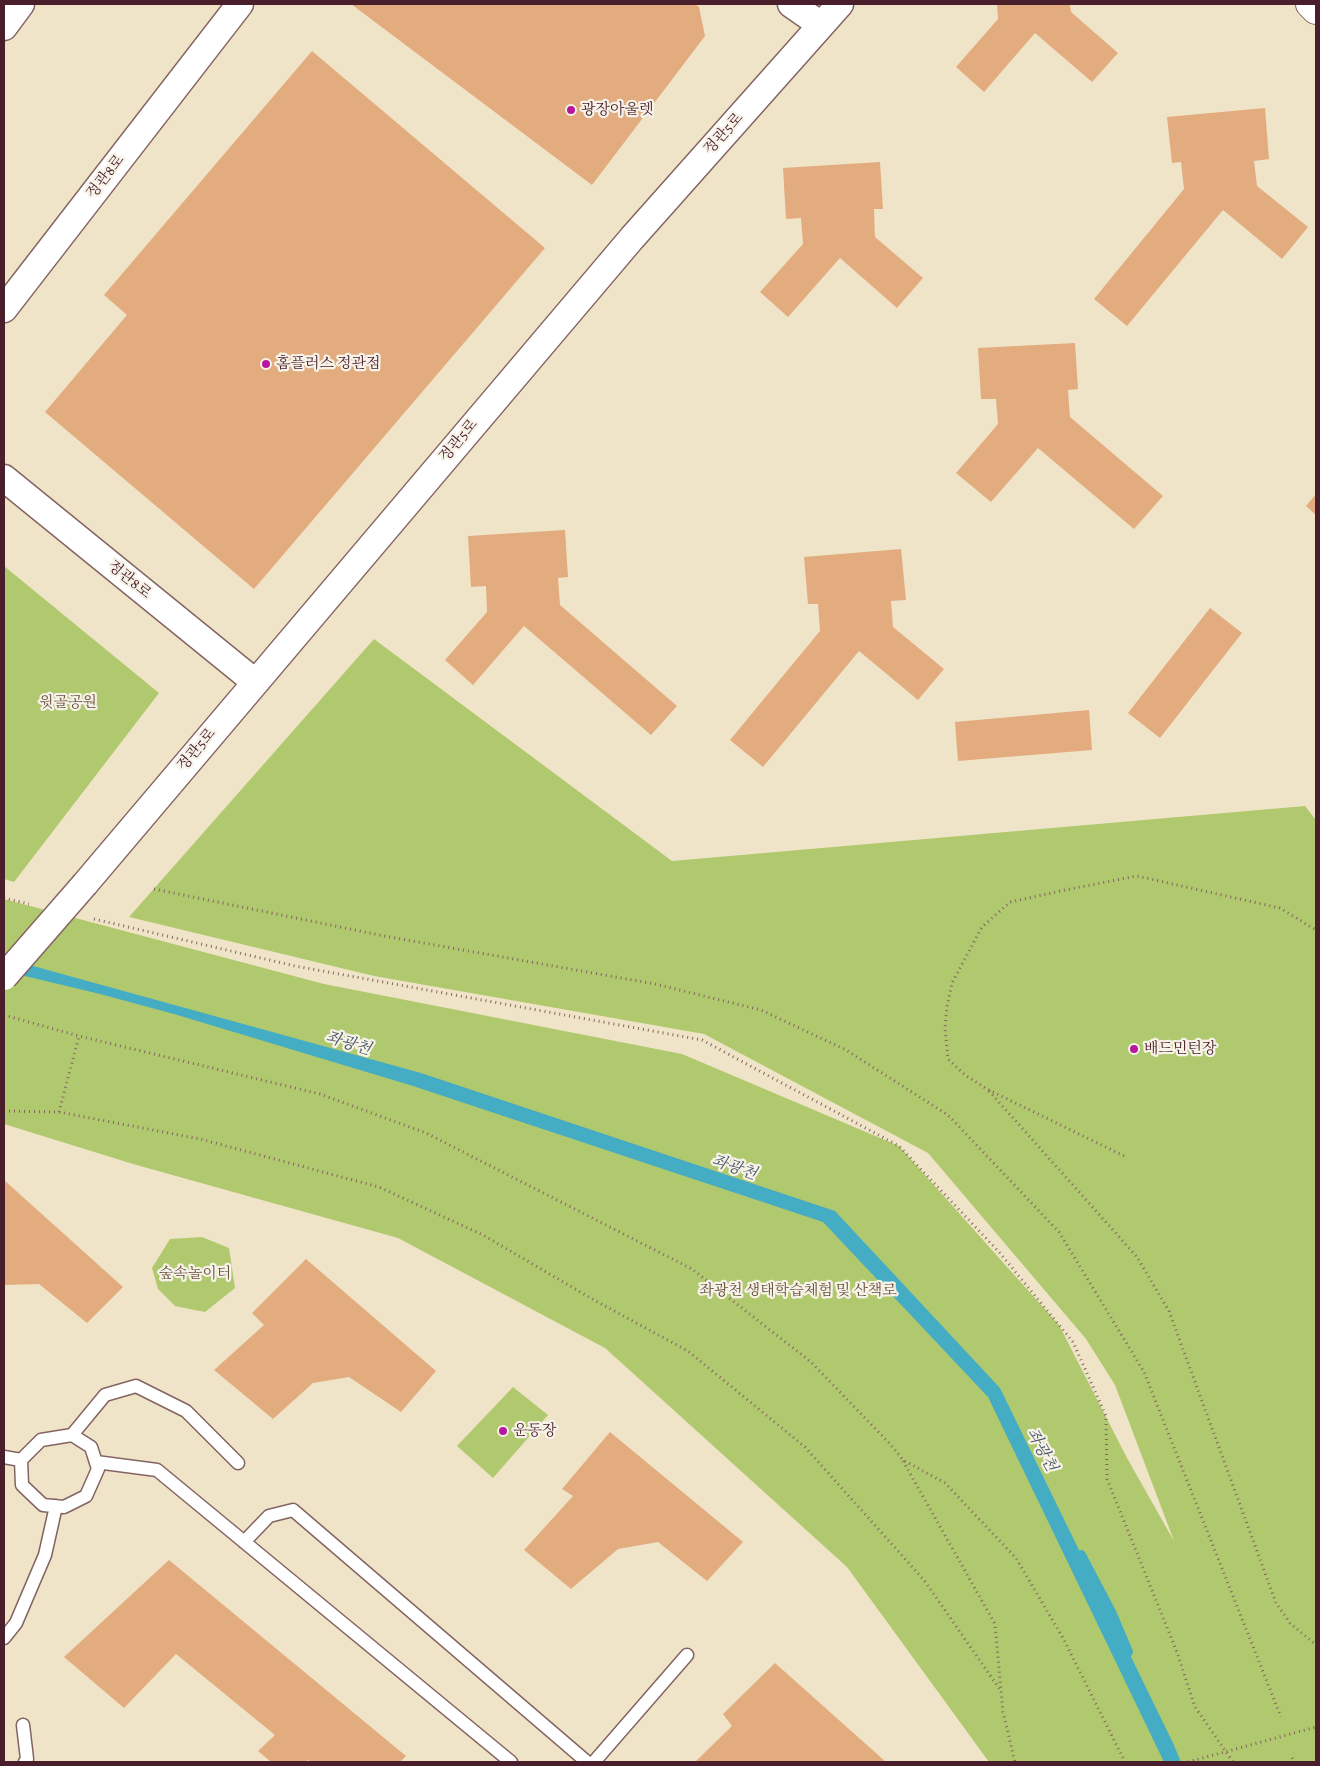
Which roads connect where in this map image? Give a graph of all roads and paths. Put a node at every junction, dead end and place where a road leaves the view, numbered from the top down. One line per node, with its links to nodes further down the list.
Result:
1 (21, 4): 8 (street)
2 (240, 4): 9 (street, 정관8로)
3 (791, 4): 7 (street)
4 (840, 4): 7 (street, 정관5로)
5 (1310, 4): 6 (street)
6 (1316, 10)
7 (821, 25): 11 (street, 정관5로)
8 (4, 27)
9 (4, 309)
10 (4, 478): 11 (street, 정관8로)
11 (255, 682): 17 (street, 정관5로, bridge)
12 (154, 888): 36 (path)
13 (4, 898): 14 (path)
14 (31, 905)
15 (86, 918): 47 (path)
16 (1316, 930): 20 (path)
17 (4, 977)
18 (4, 1015): 19 (path)
19 (79, 1036): 22 (path); 27 (path)
20 (987, 1089): 23 (path); 33 (path)
21 (4, 1111): 22 (path)
22 (59, 1112): 35 (path)
23 (1124, 1156)
24 (72, 1435): 26 (lane); 28 (lane); 29 (lane)
25 (4, 1457): 26 (lane)
26 (21, 1460): 30 (lane)
27 (903, 1460): 35 (path); 45 (path)
28 (96, 1462): 30 (lane); 31 (lane)
29 (238, 1462)
30 (56, 1506): 32 (lane)
31 (244, 1542): 41 (lane); 42 (lane)
32 (4, 1638)
33 (1316, 1645)
34 (687, 1655): 43 (lane)
35 (1001, 1690): 44 (path)
36 (1281, 1717)
37 (23, 1724): 40 (lane)
38 (1316, 1727): 46 (path, bridge)
39 (1292, 1758): 48 (path)
40 (25, 1762)
41 (511, 1762)
42 (586, 1762)
43 (594, 1762)
44 (1015, 1762)
45 (1125, 1762)
46 (1188, 1762)
47 (1233, 1762)
48 (1294, 1762)

